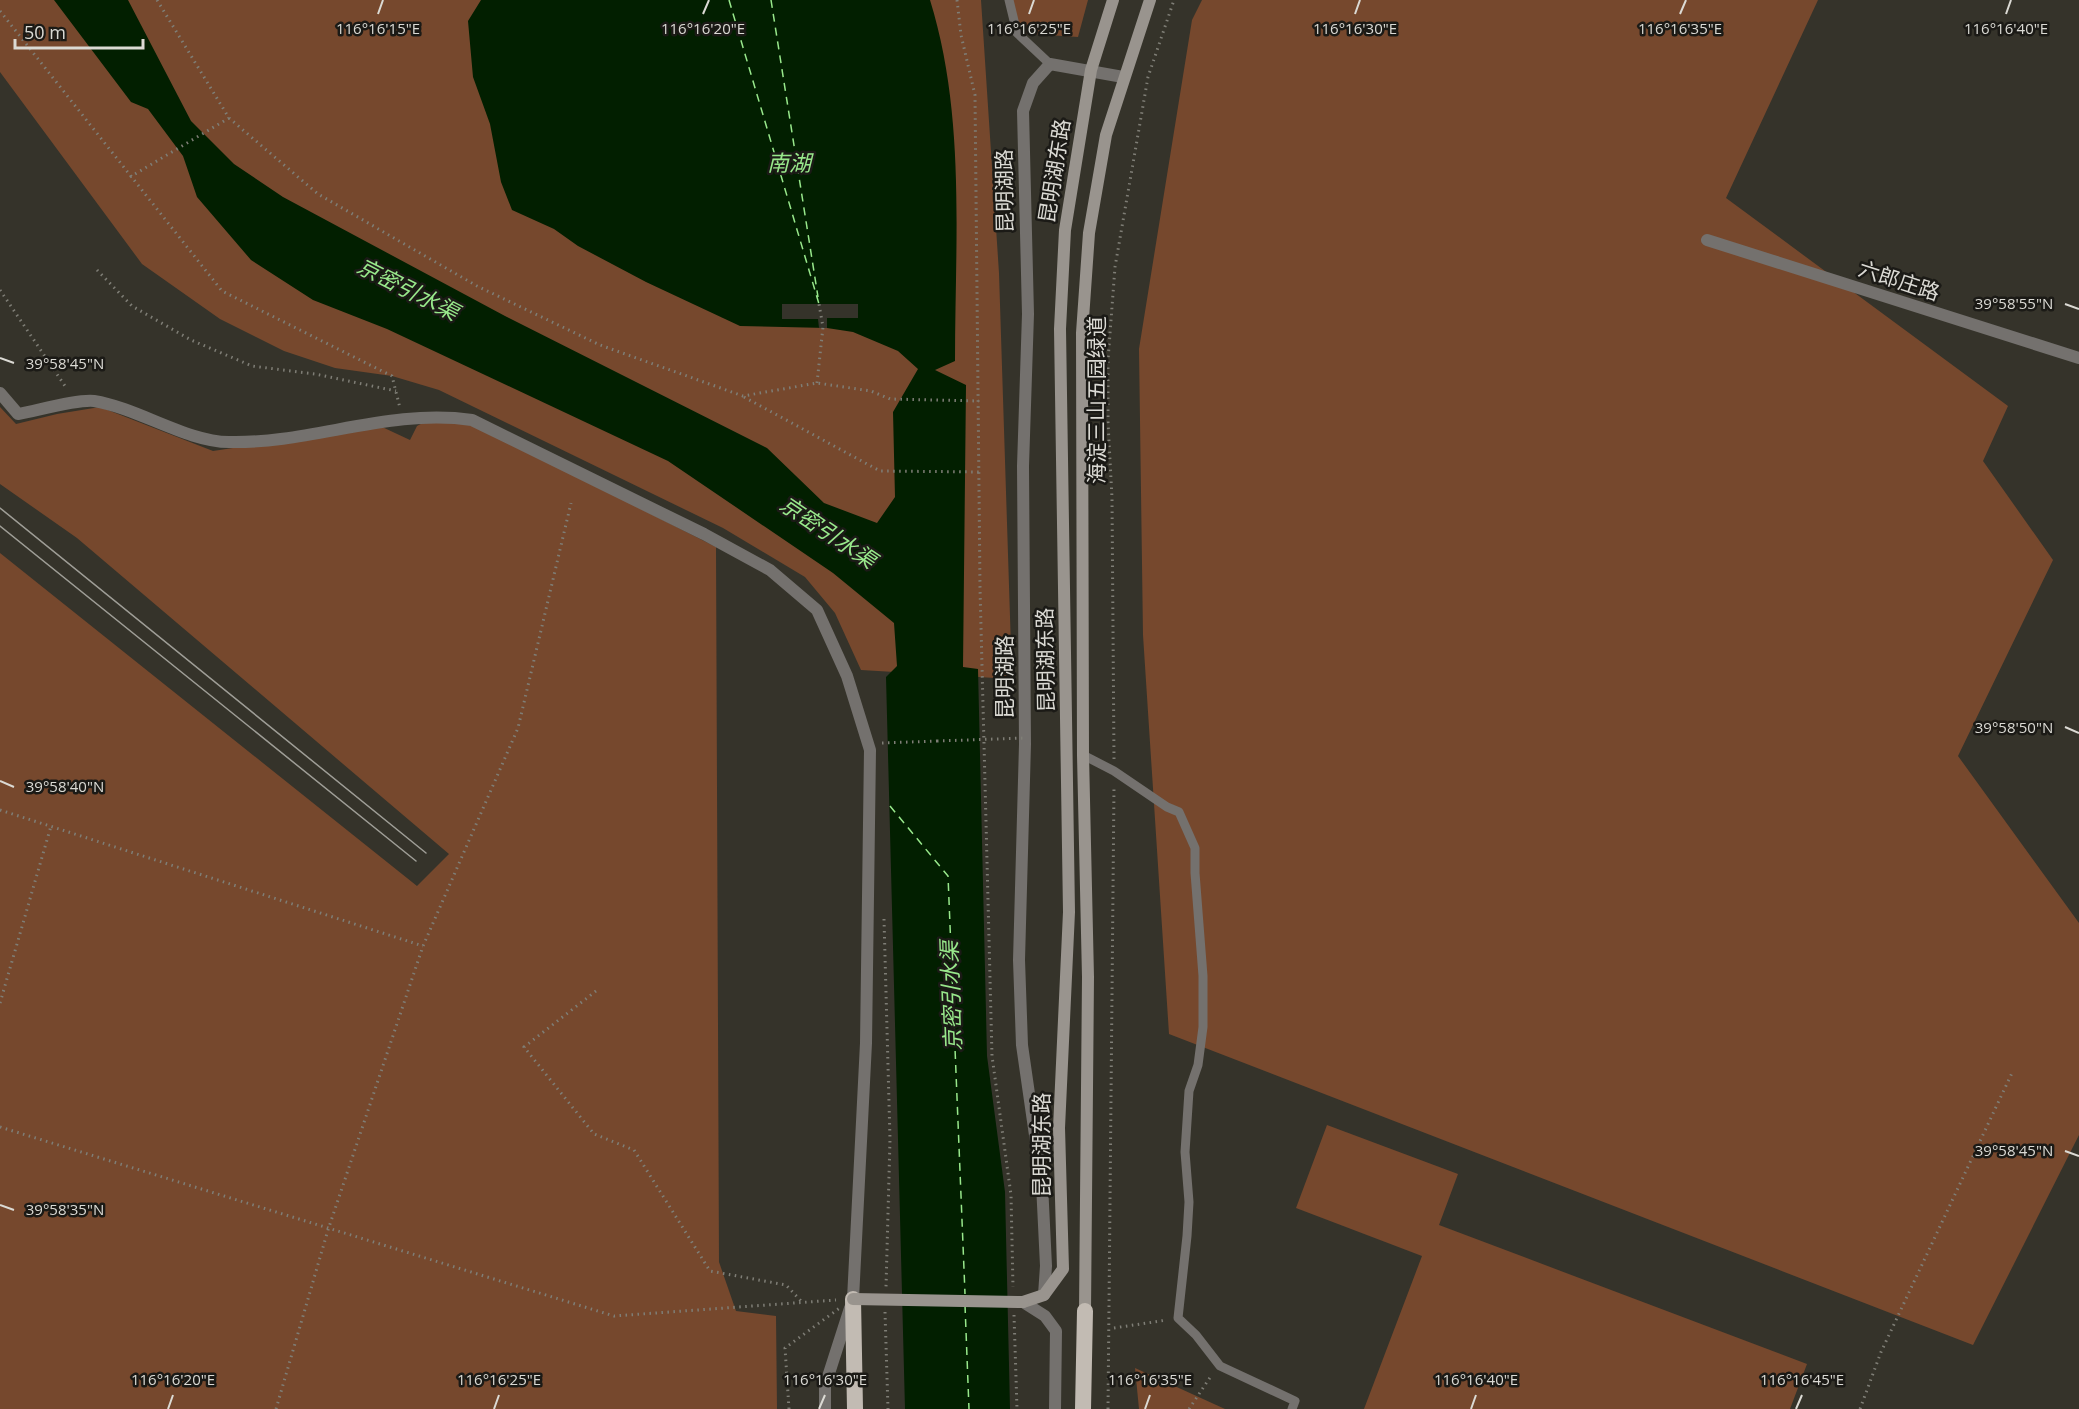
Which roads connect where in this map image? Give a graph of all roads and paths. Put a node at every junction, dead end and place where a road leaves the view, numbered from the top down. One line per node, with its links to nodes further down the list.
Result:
1 (157, 0): 11 (path)
2 (957, 0): 22 (path)
3 (1009, 0): 8 (lane)
4 (1113, 0): 9 (main road, 昆明湖东路)
5 (1150, 0): 10 (main road, 昆明湖东路)
6 (1174, 0): 32 (path, 海淀三山五园绿道)
7 (0, 11): 12 (path)
8 (1050, 64): 9 (street); 27 (street, 昆明湖路)
9 (1091, 70): 10 (street); 43 (main road, 昆明湖东路)
10 (1123, 77): 31 (main road, 昆明湖东路)
11 (229, 118): 12 (path); 21 (path)
12 (130, 177): 19 (path)
13 (1707, 240): 17 (street, 六郎庄路)
14 (97, 270): 19 (path)
15 (0, 290): 23 (path)
16 (819, 304): 18 (path)
17 (2079, 358)
18 (817, 383): 21 (path); 22 (path)
19 (396, 391): 24 (path)
20 (0, 393): 23 (street)
21 (743, 396): 25 (path)
22 (979, 401): 25 (path)
23 (76, 403): 24 (street)
24 (403, 417): 29 (street)
25 (981, 472): 47 (path)
26 (571, 503): 36 (path)
27 (1025, 738): 28 (path, bridge); 43 (street, 昆明湖路)
28 (884, 743): 29 (path); 30 (path)
29 (868, 744): 44 (street)
30 (883, 754)
31 (1083, 755): 32 (lane); 48 (main road, 昆明湖东路)
32 (1114, 771): 49 (lane); 60 (path, 海淀三山五园绿道)
33 (0, 810): 34 (path)
34 (51, 826): 36 (path); 38 (path)
35 (884, 912): 42 (path)
36 (423, 946): 41 (path)
37 (596, 991): 45 (path)
38 (0, 1003)
39 (2012, 1073): 63 (path)
40 (0, 1127): 41 (path)
41 (328, 1230): 45 (path); 52 (path)
42 (886, 1291)
43 (1044, 1295): 47 (main road)
44 (853, 1299): 45 (path); 47 (main road, bridge); 53 (path, bridge); 54 (street); 55 (highway)
45 (802, 1302)
46 (885, 1302): 56 (path)
47 (1017, 1303): 57 (path); 58 (street)
48 (1085, 1311): 59 (highway)
49 (1178, 1318): 50 (path); 51 (lane)
50 (1114, 1328)
51 (1220, 1366): 61 (path); 62 (lane)
52 (276, 1409)
53 (789, 1409)
54 (825, 1409)
55 (855, 1409)
56 (888, 1409)
57 (1017, 1409)
58 (1055, 1409)
59 (1083, 1409)
60 (1108, 1409)
61 (1189, 1409)
62 (1292, 1409)
63 (1860, 1409)

